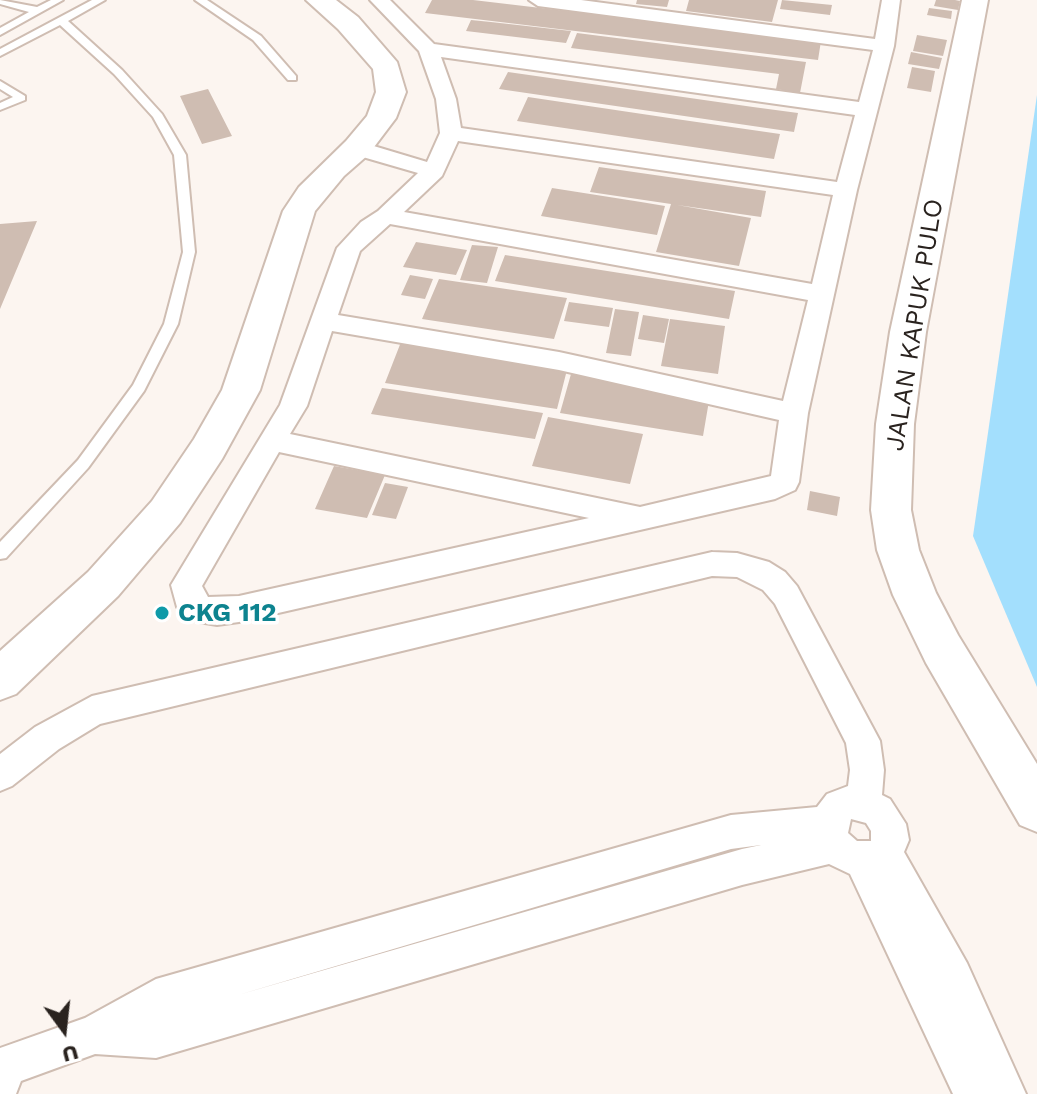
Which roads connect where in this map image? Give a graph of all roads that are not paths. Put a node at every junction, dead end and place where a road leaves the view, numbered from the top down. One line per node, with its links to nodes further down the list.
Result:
1 (58, 0): 10 (lane)
2 (100, 0): 11 (lane)
3 (200, 0): 16 (lane)
4 (319, 0): 21 (main road)
5 (379, 0): 14 (street)
6 (538, 0): 13 (street)
7 (891, 0): 13 (street)
8 (975, 0): 34 (main road, JALAN KAPUK PULO)
9 (0, 1): 10 (lane)
10 (39, 11): 12 (lane)
11 (63, 22): 15 (lane); 30 (lane)
12 (0, 32)
13 (884, 46): 19 (street)
14 (428, 49): 19 (street); 20 (street)
15 (0, 53)
16 (292, 78)
17 (0, 84): 18 (lane)
18 (0, 107)
19 (867, 110): 23 (street)
20 (451, 133): 22 (street); 23 (street)
21 (357, 148): 22 (street); 31 (main road)
22 (434, 171): 24 (street)
23 (846, 190): 25 (street)
24 (386, 216): 25 (street); 26 (street)
25 (822, 294): 27 (street)
26 (322, 321): 27 (street); 28 (street)
27 (794, 413): 29 (street)
28 (274, 441): 29 (street); 29 (street)
29 (643, 518)
30 (0, 553)
31 (0, 680)
32 (0, 775): 33 (street)
33 (863, 803): 35 (street); 35 (street)
34 (1037, 809)
35 (852, 846): 36 (street); 37 (street); 38 (street)
36 (2, 1068)
37 (974, 1094)
38 (1005, 1094)

